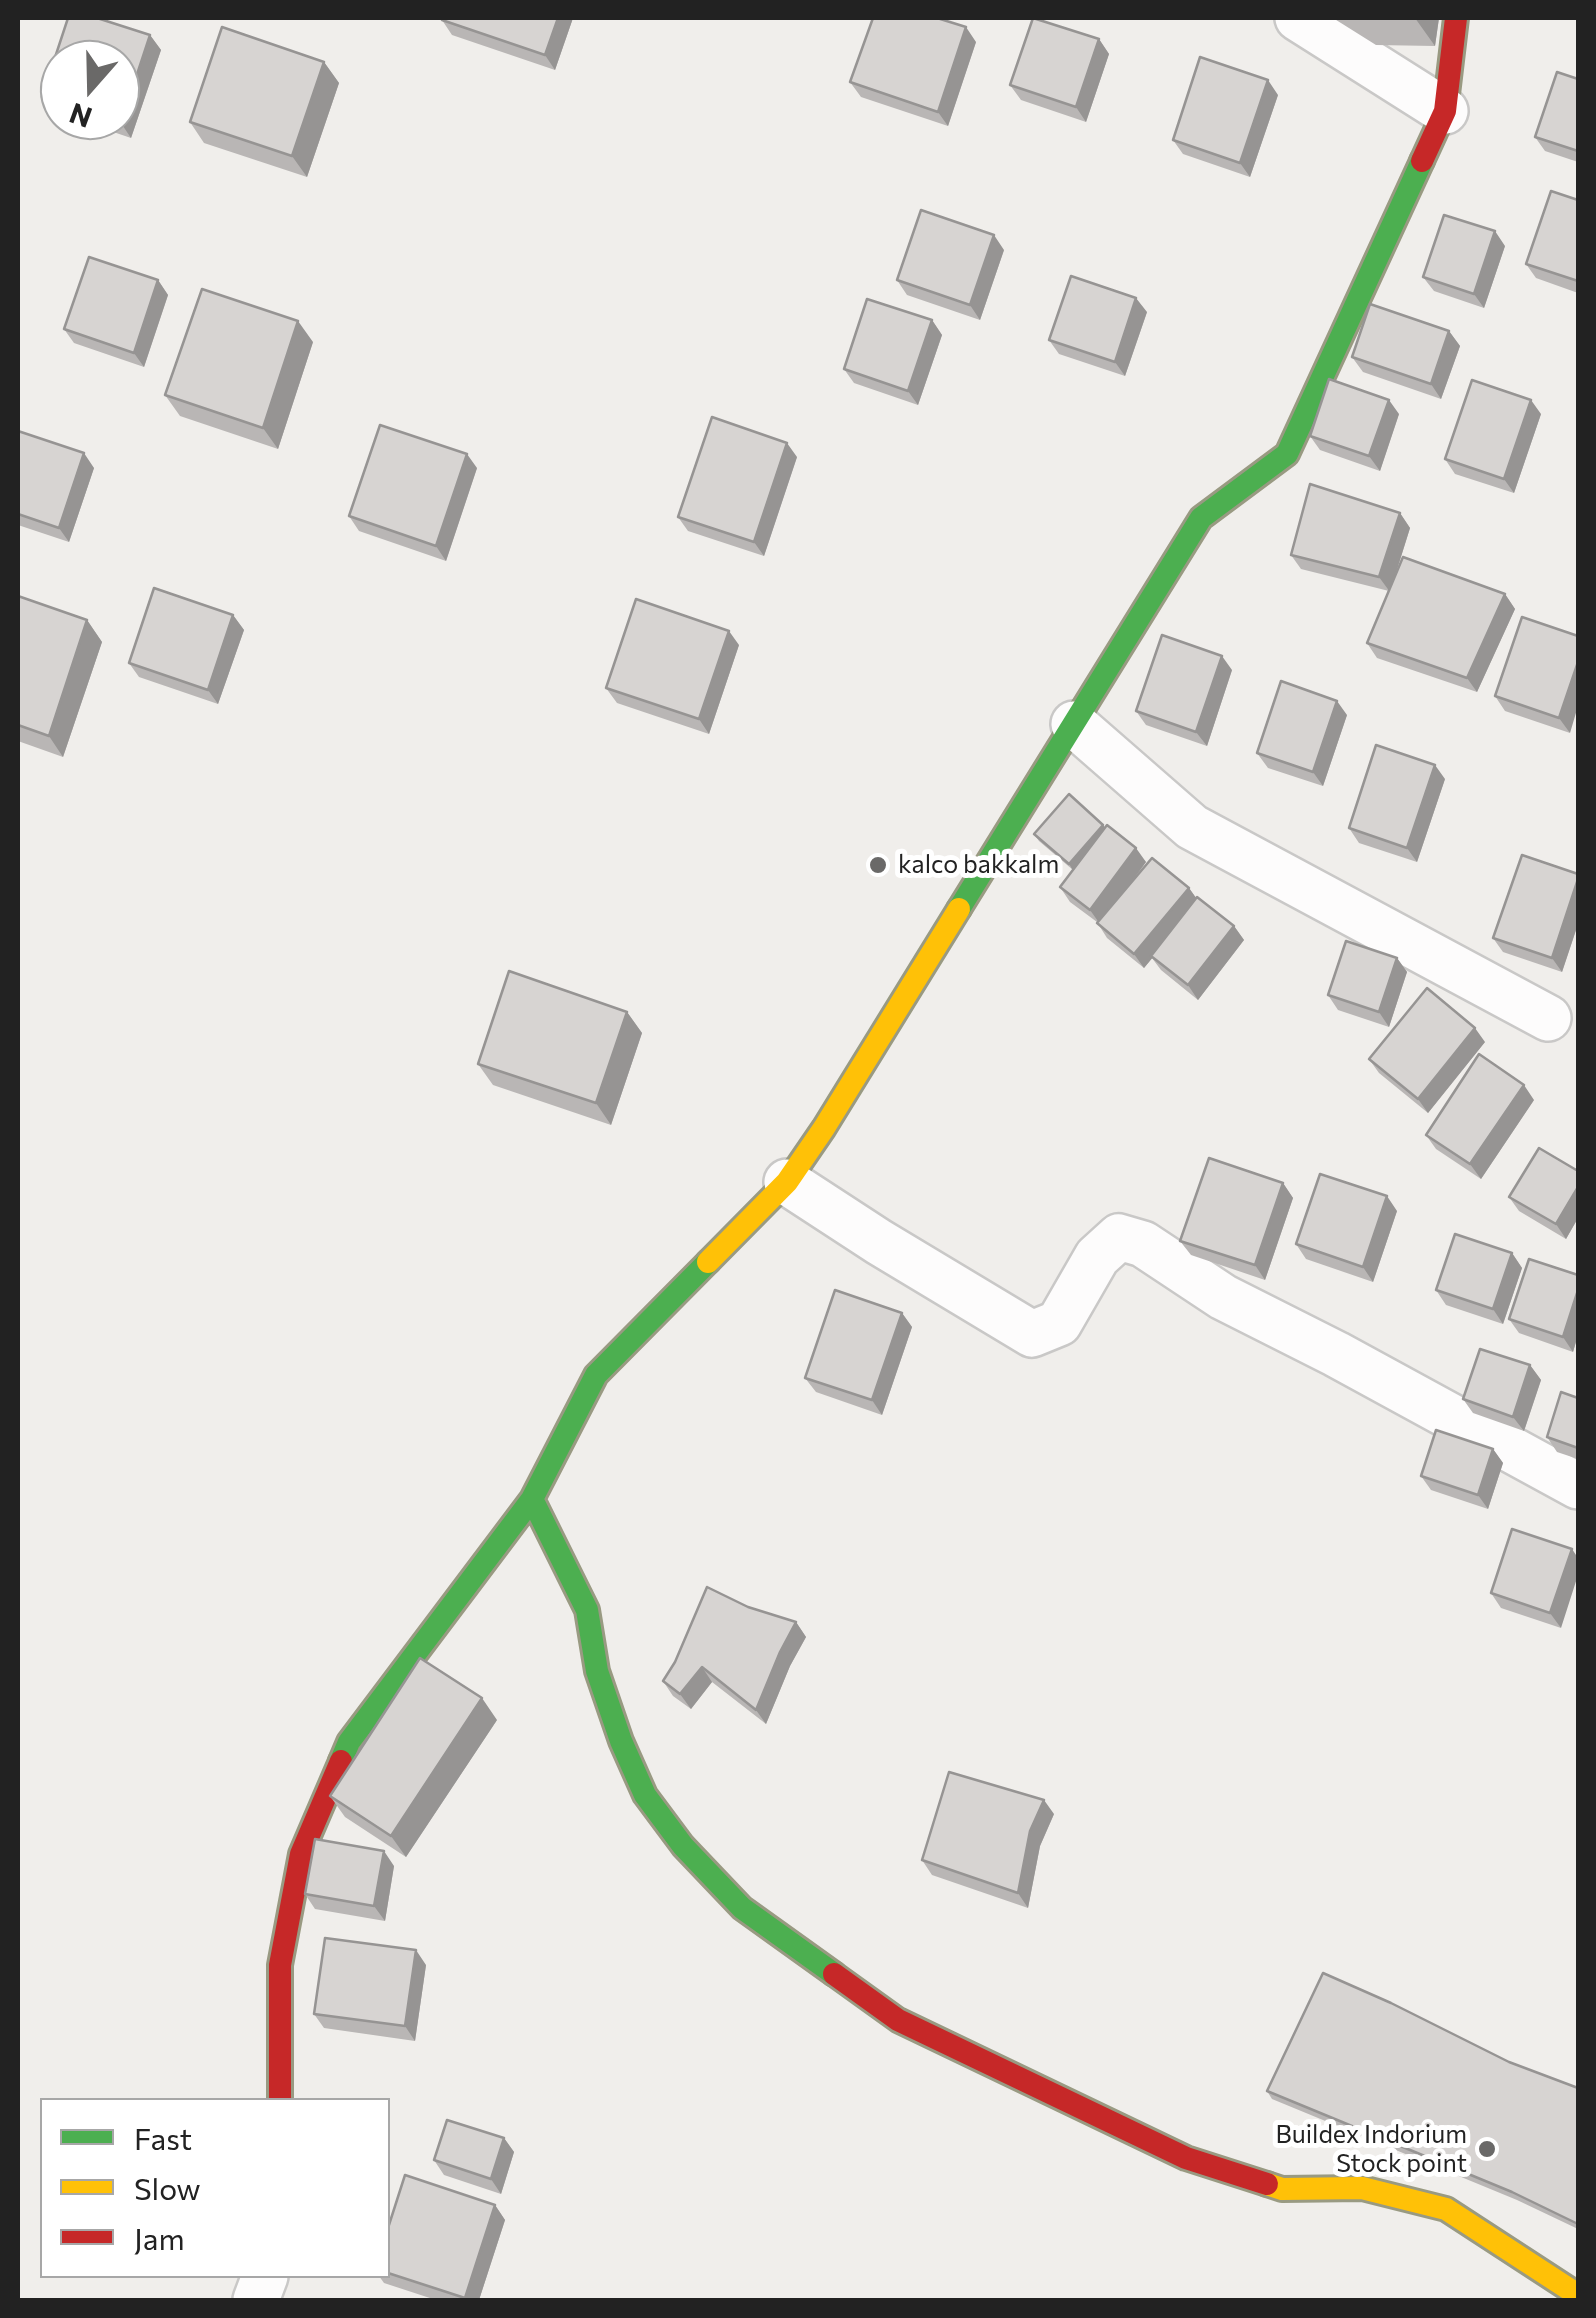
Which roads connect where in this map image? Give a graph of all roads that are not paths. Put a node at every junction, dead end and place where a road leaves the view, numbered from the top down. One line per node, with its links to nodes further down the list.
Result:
1 (1298, 18): 3 (street)
2 (1456, 18): 3 (street)
3 (1446, 111): 4 (street)
4 (1074, 724): 5 (street); 6 (street)
5 (1548, 1018)
6 (788, 1182): 7 (street); 8 (street)
7 (1578, 1486)
8 (532, 1499): 9 (street); 10 (street)
9 (280, 2098)
10 (1578, 2295)

